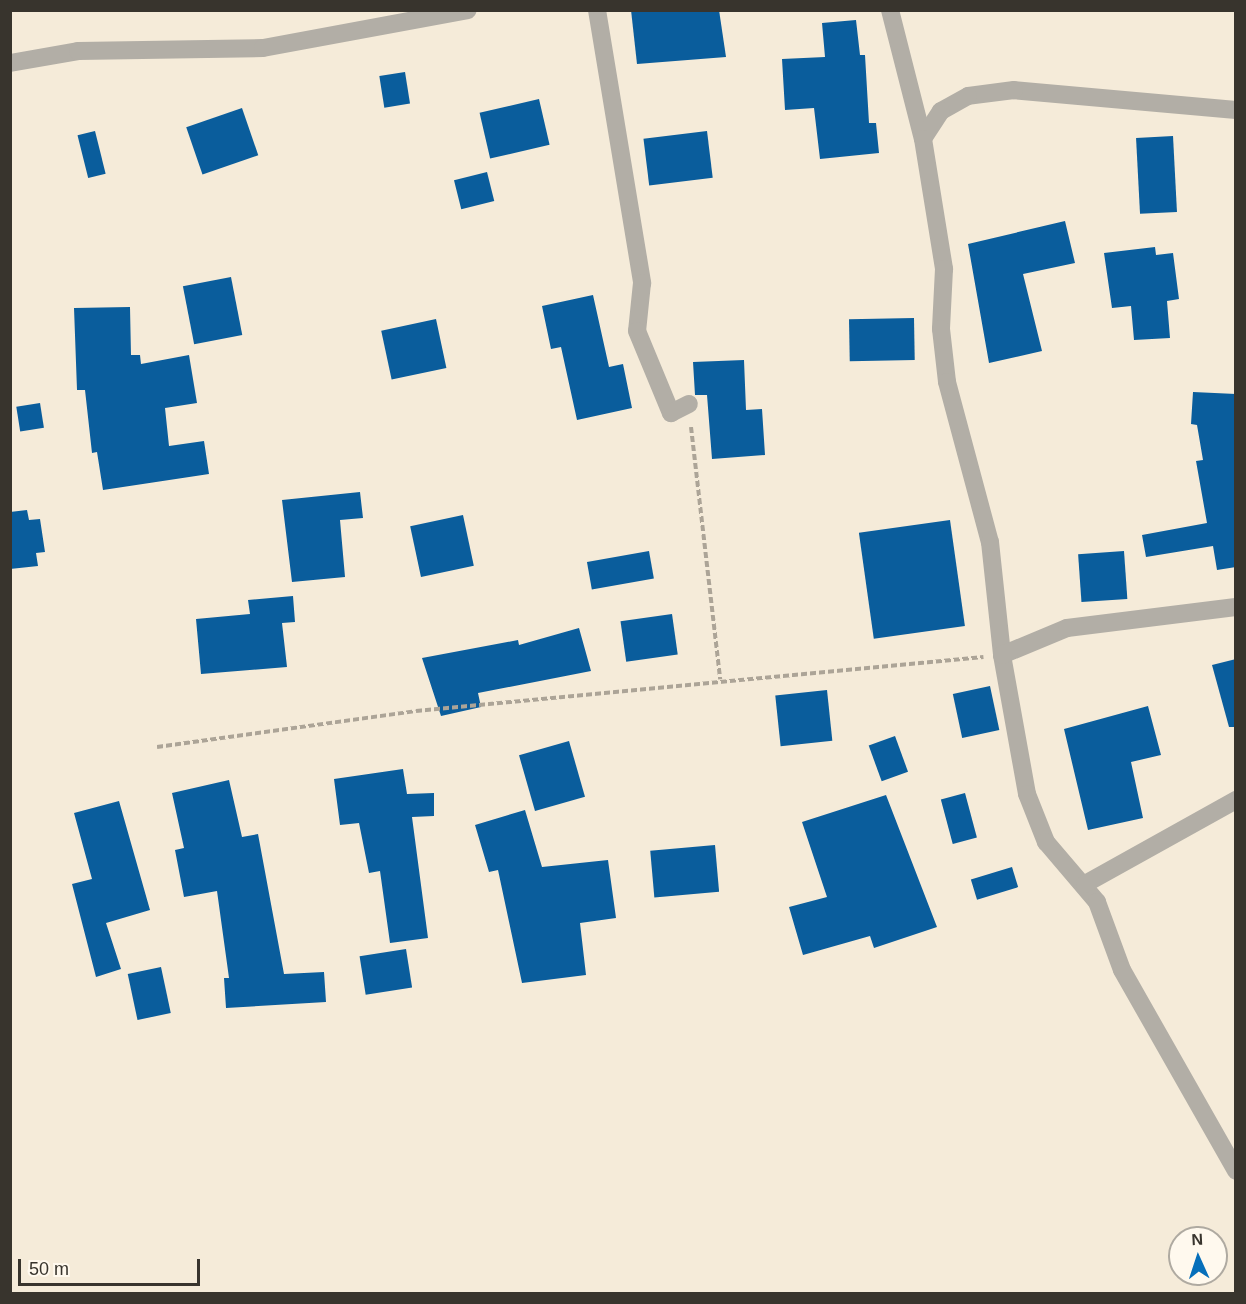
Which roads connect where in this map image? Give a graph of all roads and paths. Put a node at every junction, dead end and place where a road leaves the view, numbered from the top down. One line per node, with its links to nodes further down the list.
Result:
1 (468, 10): 4 (street)
2 (597, 10): 7 (street)
3 (890, 10): 6 (street)
4 (10, 63)
5 (1236, 110): 6 (street)
6 (923, 139): 9 (street)
7 (688, 404): 10 (path)
8 (1236, 607): 9 (street)
9 (1002, 655): 10 (path); 13 (street)
10 (720, 679): 11 (path)
11 (157, 747)
12 (1236, 800): 13 (street)
13 (1085, 884): 14 (street)
14 (1236, 1171)

